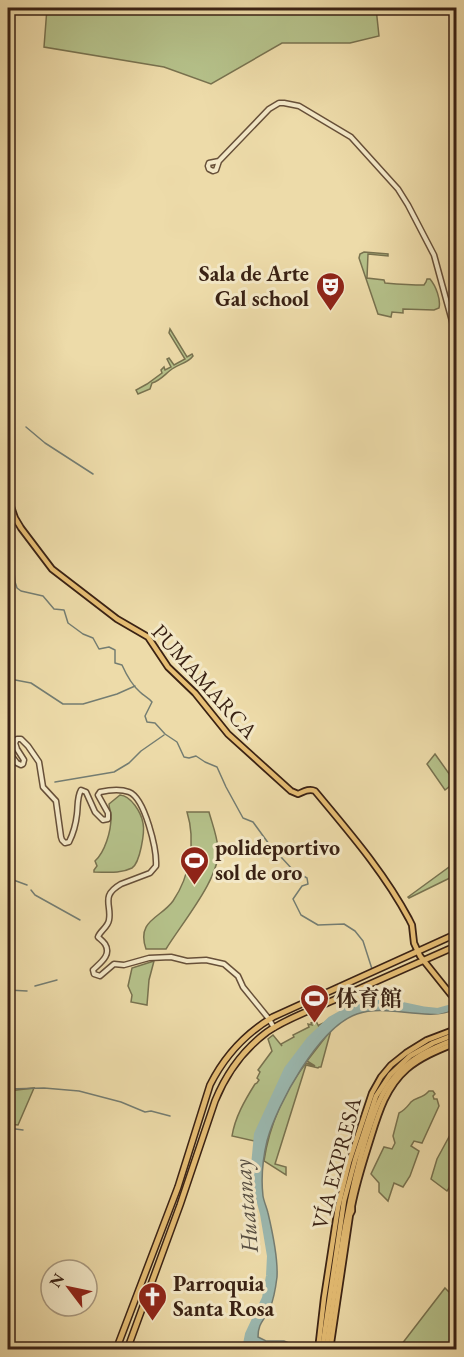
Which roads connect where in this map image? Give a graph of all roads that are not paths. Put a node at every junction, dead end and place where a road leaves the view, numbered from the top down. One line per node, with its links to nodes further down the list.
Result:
1 (219, 160): 2 (street)
2 (456, 344)
3 (8, 498): 7 (main road, PUMAMARCA)
4 (8, 752): 10 (street)
5 (456, 934): 7 (highway)
6 (456, 946): 8 (highway)
7 (417, 952): 8 (main road); 10 (highway)
8 (423, 961): 9 (main road); 11 (highway)
9 (456, 1001)
10 (269, 1019): 11 (street); 14 (highway)
11 (274, 1028): 15 (highway)
12 (456, 1031): 17 (main road, VÍA EXPRESA)
13 (456, 1041): 17 (main road, VÍA EXPRESA)
14 (203, 1104): 15 (highway); 16 (highway)
15 (213, 1107): 18 (highway)
16 (172, 1202): 18 (highway); 21 (highway)
17 (346, 1204): 19 (main road, VÍA EXPRESA); 20 (main road, VÍA EXPRESA); 20 (main road, VÍA EXPRESA)
18 (180, 1205): 22 (highway)
19 (337, 1211): 20 (main road); 23 (main road, VÍA EXPRESA)
20 (346, 1216): 23 (main road, VÍA EXPRESA); 23 (main road, VÍA EXPRESA)
21 (116, 1350)
22 (127, 1350)
23 (324, 1350)

